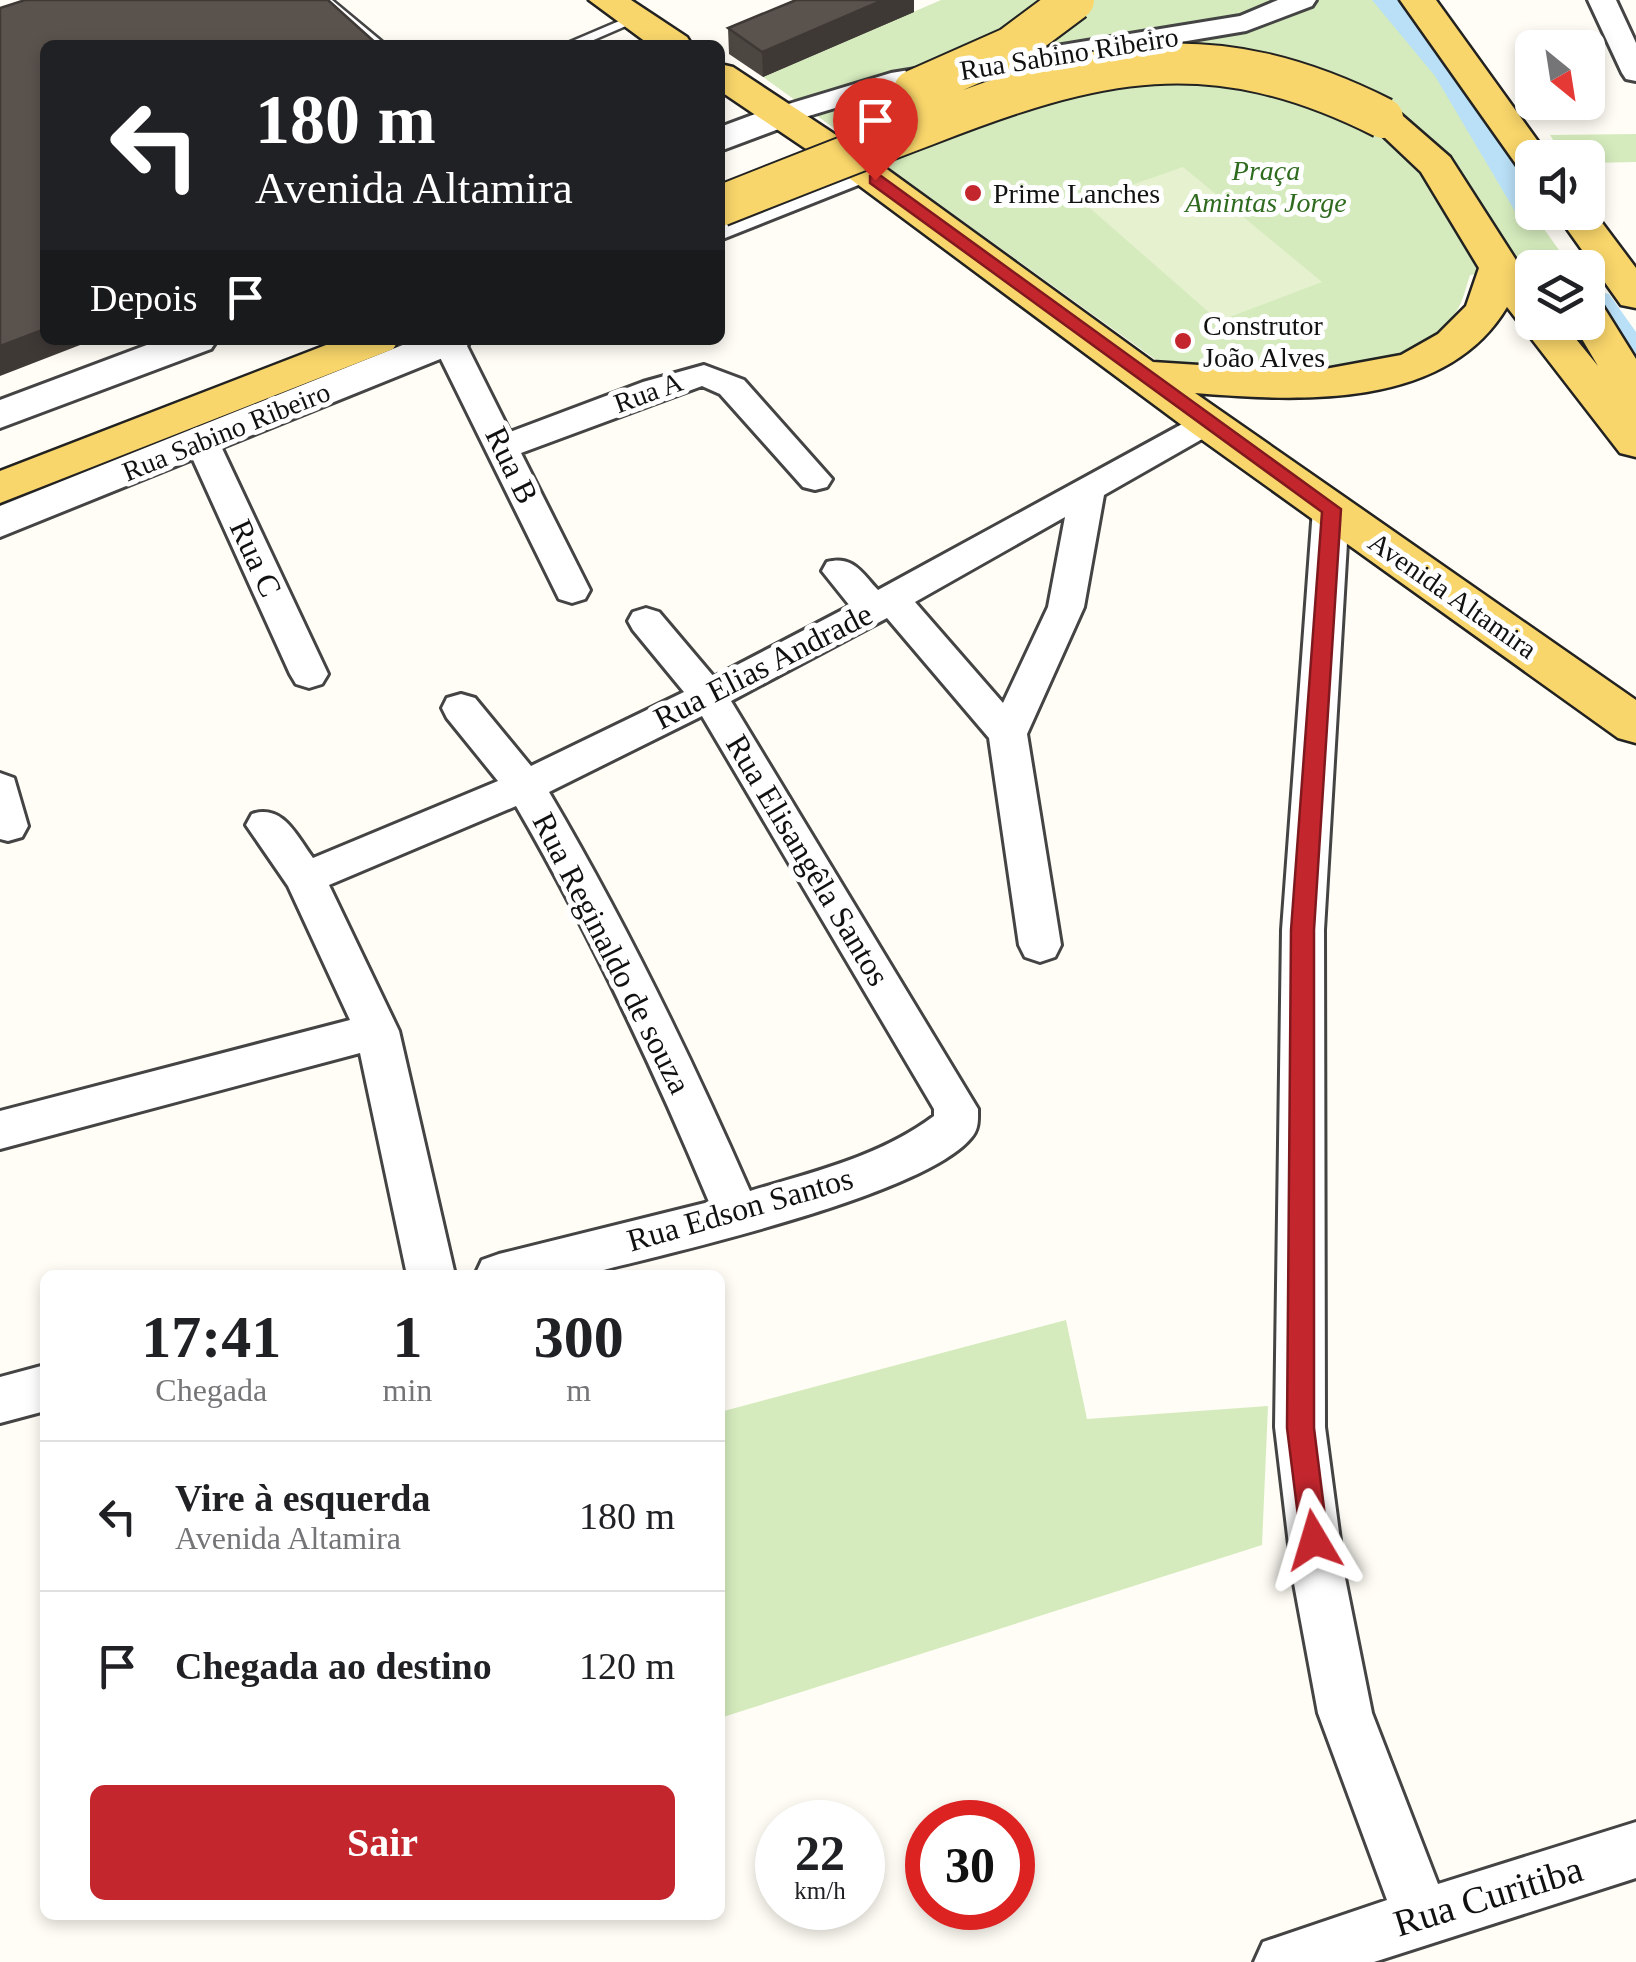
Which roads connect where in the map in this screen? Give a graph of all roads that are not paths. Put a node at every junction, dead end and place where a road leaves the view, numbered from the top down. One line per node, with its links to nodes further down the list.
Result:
1 (324, 0): 7 (lane)
2 (1074, 0): 15 (main road, bridge)
3 (1302, 0): 12 (street, Rua Sabino Ribeiro)
4 (1418, 0): 14 (main road)
5 (1602, 0): 10 (street)
6 (622, 10): 8 (lane); 9 (main road)
7 (373, 40)
8 (577, 40)
9 (667, 40)
10 (1636, 73)
11 (725, 78): 12 (main road, Avenida Altamira)
12 (782, 114): 13 (street, Rua Sabino Ribeiro); 16 (main road, Avenida Altamira)
13 (725, 138)
14 (1518, 140)
15 (725, 165)
16 (863, 170): 18 (street); 30 (main road, Avenida Altamira)
17 (725, 204): 20 (main road, bridge)
18 (725, 227)
19 (1587, 230): 21 (main road)
20 (1499, 268): 22 (main road); 30 (main road)
21 (1625, 282)
22 (1515, 289)
23 (1554, 340): 33 (main road)
24 (1601, 340): 33 (main road)
25 (183, 345): 31 (street)
26 (267, 345): 36 (main road)
27 (365, 345): 38 (main road)
28 (440, 345): 34 (street, Rua Sabino Ribeiro)
29 (452, 345): 35 (street, Rua B)
30 (1142, 374): 32 (main road, Avenida Altamira)
31 (0, 415)
32 (1206, 422): 39 (street, Rua Elias Andrade); 40 (main road, Avenida Altamira)
33 (1624, 430)
34 (202, 442): 41 (street, Rua Sabino Ribeiro); 46 (street, Rua C)
35 (504, 446): 37 (street, Rua A); 43 (street, Rua B)
36 (0, 450)
37 (816, 479)
38 (0, 488)
39 (1088, 491): 44 (street, Rua Elias Andrade); 50 (street)
40 (1332, 509): 49 (main road, Avenida Altamira); 64 (street)
41 (0, 522)
42 (840, 571): 44 (street)
43 (572, 590)
44 (883, 604): 47 (street, Rua Elias Andrade); 50 (street)
45 (646, 622): 47 (street, Rua Elisangêla Santos)
46 (309, 674)
47 (709, 696): 51 (street, Rua Elias Andrade); 56 (street, Rua Elisangêla Santos)
48 (462, 708): 51 (street, Rua Reginaldo de souza)
49 (1636, 724)
50 (1008, 734): 54 (street)
51 (525, 786): 53 (street, Rua Elias Andrade); 58 (street, Rua Reginaldo de souza)
52 (266, 825): 53 (street)
53 (305, 878): 55 (street)
54 (1040, 945)
55 (378, 1031): 57 (street); 59 (street)
56 (956, 1109): 58 (street, Rua Edson Santos)
57 (0, 1130)
58 (737, 1213): 60 (street, Rua Edson Santos)
59 (429, 1270)
60 (518, 1270)
61 (40, 1389): 62 (street)
62 (0, 1400)
63 (1636, 1850): 64 (street, Rua Curitiba)
64 (1421, 1916): 65 (street, Rua Curitiba)
65 (1282, 1962)

